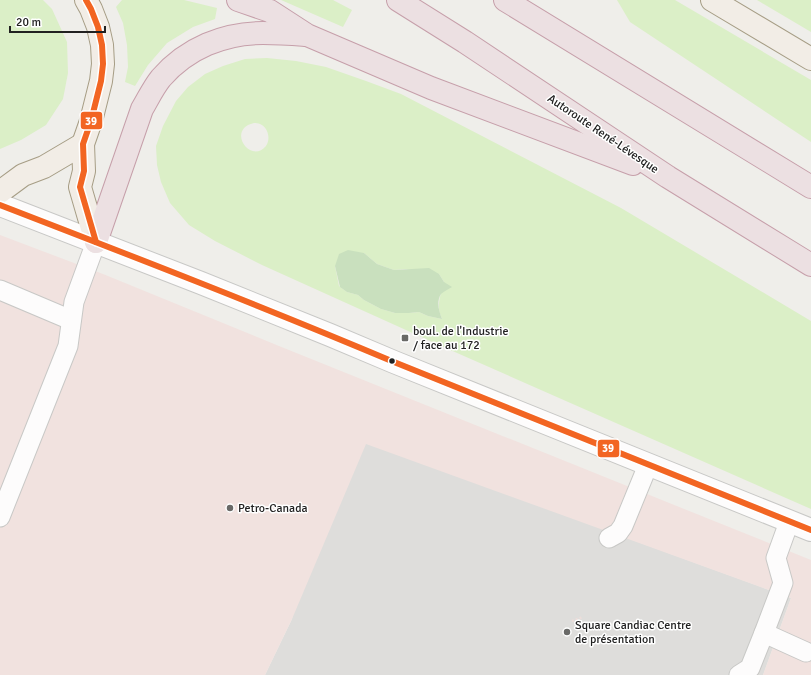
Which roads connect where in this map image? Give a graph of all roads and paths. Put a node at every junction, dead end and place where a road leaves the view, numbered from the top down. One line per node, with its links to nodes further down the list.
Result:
1 (86, 0): 8 (main road)
2 (238, 0): 6 (highway)
3 (398, 0): 9 (highway, Autoroute René-Lévesque)
4 (505, 0): 10 (highway)
5 (712, 0): 7 (main road)
6 (307, 35): 9 (highway); 13 (highway)
7 (811, 59)
8 (83, 144): 11 (main road); 13 (main road)
9 (668, 177): 14 (highway, Autoroute René-Lévesque)
10 (811, 186)
11 (0, 192)
12 (0, 205): 13 (street)
13 (96, 242): 16 (lane); 17 (street)
14 (811, 266)
15 (0, 290): 16 (lane)
16 (71, 320): 18 (lane)
17 (648, 465): 19 (street); 21 (lane)
18 (0, 517)
19 (790, 522): 20 (street); 24 (lane)
20 (811, 530)
21 (609, 538)
22 (583, 617): 23 (path)
23 (572, 621)
24 (764, 633): 25 (lane); 26 (lane)
25 (806, 652)
26 (739, 675)

